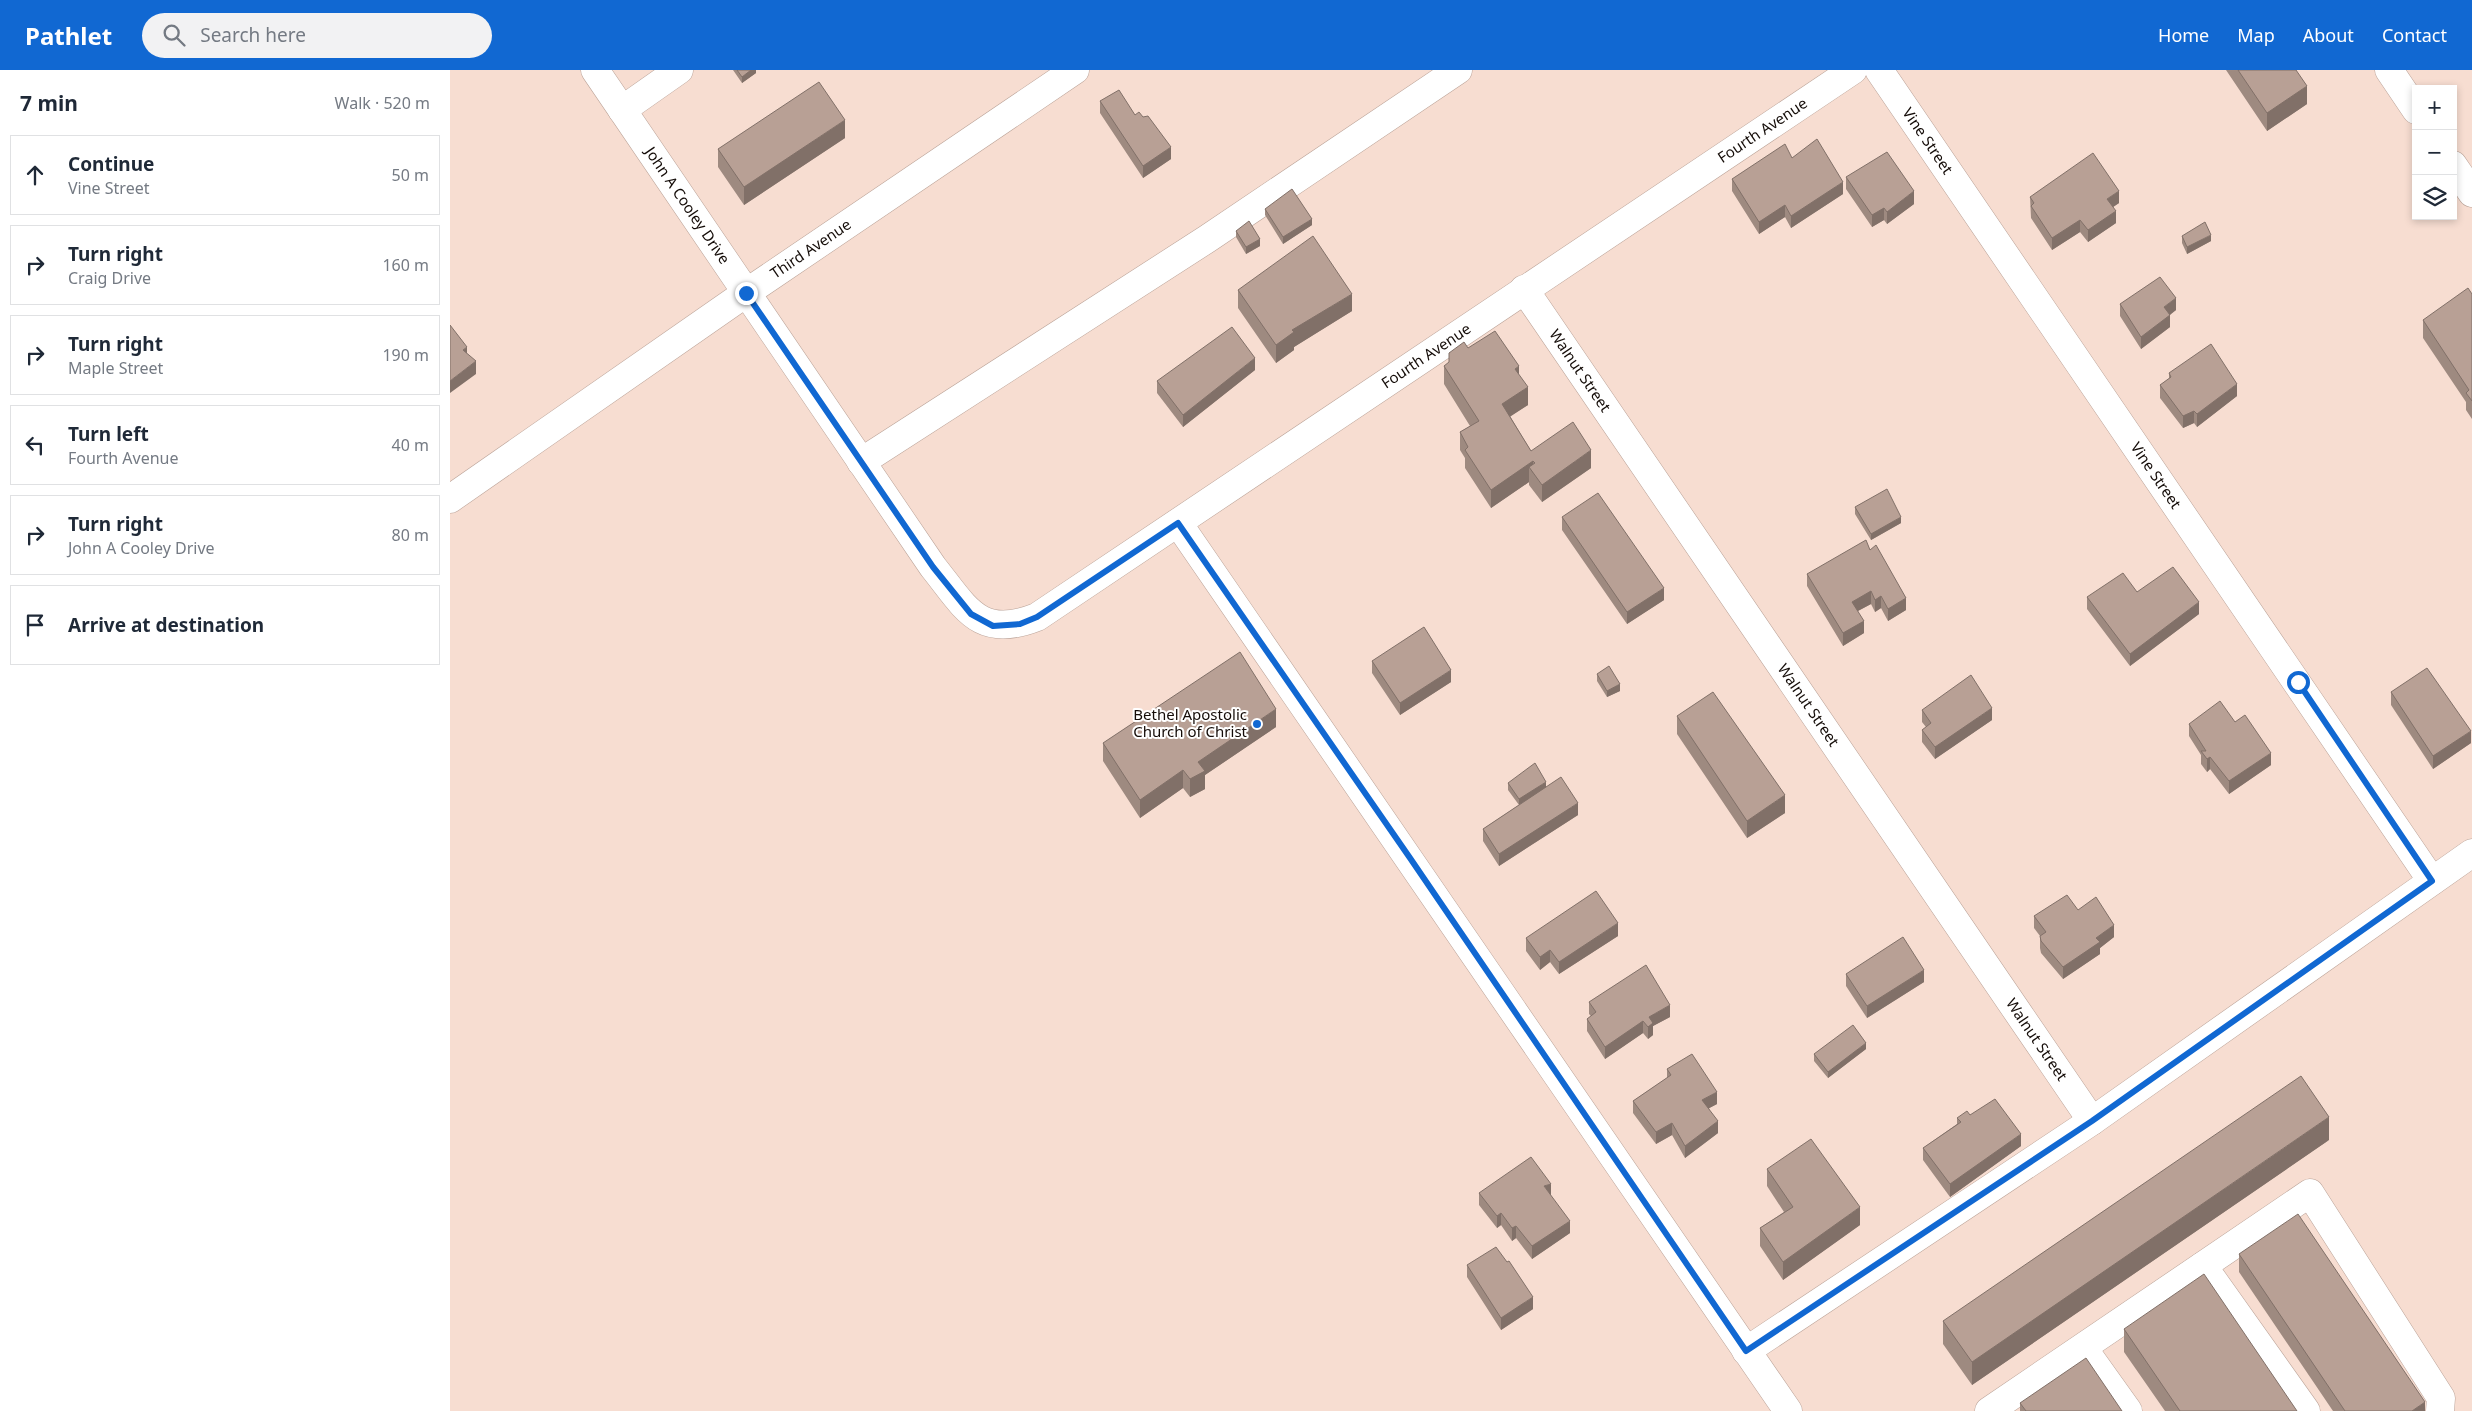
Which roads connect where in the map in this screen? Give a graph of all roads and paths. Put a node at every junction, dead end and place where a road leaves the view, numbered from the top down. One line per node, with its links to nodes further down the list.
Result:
1 (595, 70): 9 (street, John A Cooley Drive)
2 (679, 70): 9 (street)
3 (1075, 70): 13 (street, Third Avenue)
4 (1458, 70): 14 (street)
5 (1853, 70): 12 (street, Fourth Avenue)
6 (1879, 70): 19 (street, Vine Street)
7 (2389, 70): 8 (street)
8 (2412, 104)
9 (622, 110): 13 (street, John A Cooley Drive)
10 (2457, 171): 11 (street)
11 (2472, 192)
12 (1524, 289): 16 (street, Fourth Avenue); 20 (street, Walnut Street)
13 (746, 293): 14 (street, John A Cooley Drive); 15 (street, Third Avenue)
14 (862, 462): 17 (street, John A Cooley Drive)
15 (450, 499)
16 (1178, 523): 17 (street, Fourth Avenue); 23 (street)
17 (993, 626)
18 (2472, 853): 19 (street)
19 (2432, 881): 20 (street)
20 (2092, 1121): 23 (street)
21 (2203, 1266): 22 (street); 27 (street); 28 (street)
22 (2083, 1348): 25 (street); 26 (street)
23 (1746, 1351): 24 (street)
24 (1788, 1411)
25 (1989, 1411)
26 (2128, 1411)
27 (2306, 1411)
28 (2440, 1411)

